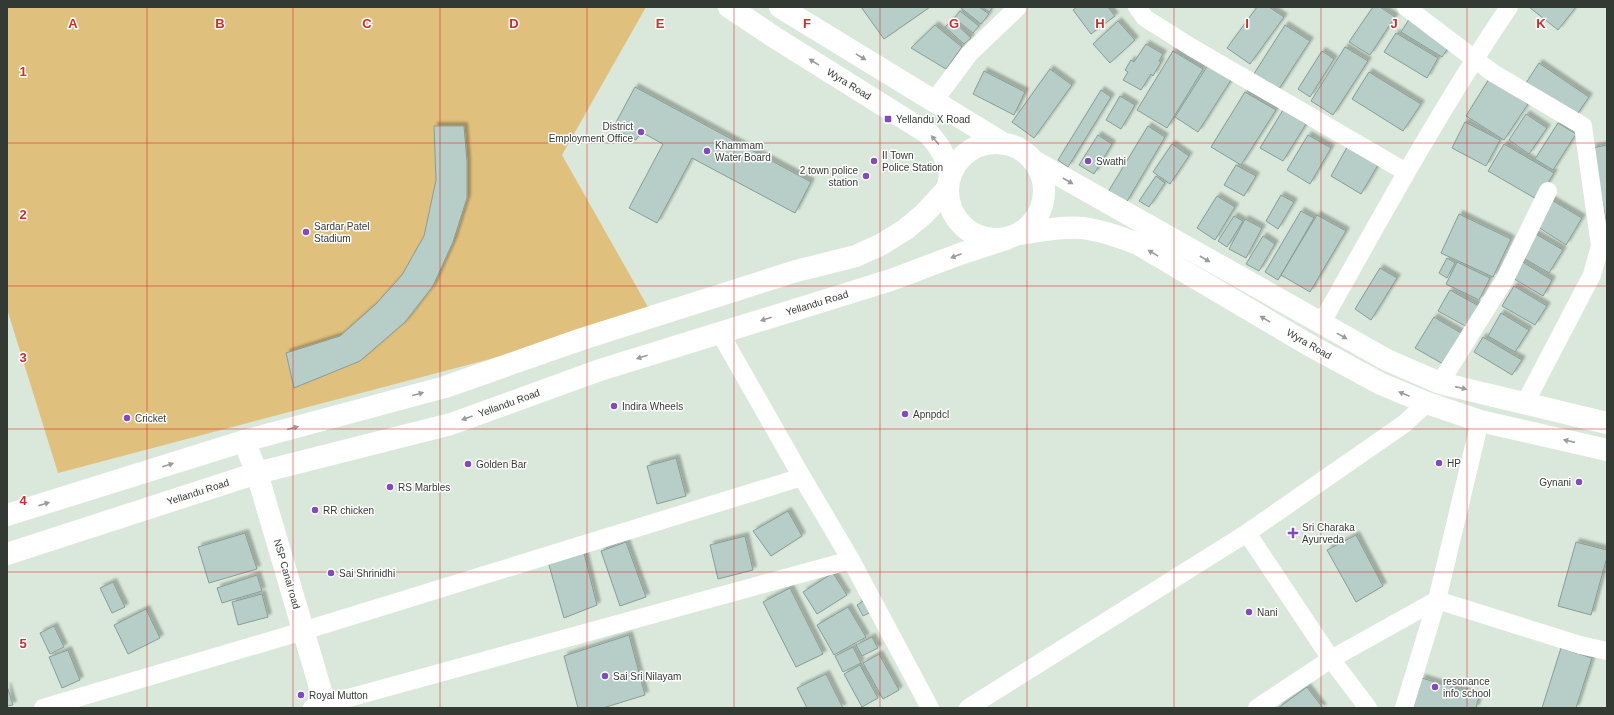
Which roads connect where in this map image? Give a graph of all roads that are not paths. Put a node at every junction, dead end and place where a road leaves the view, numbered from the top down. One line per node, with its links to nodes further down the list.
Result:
1 (729, 7): 12 (main road, Wyra Road, one-way to 1)
2 (1018, 7): 8 (street)
3 (1137, 7): 11 (street)
4 (1406, 7): 7 (street)
5 (1509, 7): 7 (street)
6 (789, 9): 8 (main road, one-way to 8)
7 (1474, 59): 11 (street); 19 (street)
8 (934, 101): 9 (main road)
9 (1004, 144): 10 (main road); 12 (main road)
10 (1034, 161): 14 (main road); 15 (main road, one-way to 15)
11 (1406, 172): 15 (street)
12 (948, 182): 14 (main road, Wyra Road); 22 (main road, one-way to 12)
13 (1548, 191): 17 (street)
14 (1013, 236): 16 (main road, Yellandu Road, one-way to 16); 18 (main road, Wyra Road, one-way to 14)
15 (1321, 324): 17 (main road, one-way to 17)
16 (720, 333): 24 (main road, Yellandu Road, one-way to 24); 25 (street)
17 (1440, 383): 19 (main road, one-way to 19)
18 (1427, 403): 20 (main road, Wyra Road); 27 (street)
19 (1525, 403): 21 (main road)
20 (1480, 421): 23 (main road, Wyra Road, one-way to 20); 30 (street)
21 (1607, 423)
22 (244, 441): 24 (main road, NSP Canal road); 26 (main road, one-way to 22)
23 (1607, 450)
24 (257, 473): 28 (main road, Yellandu Road); 31 (main road, NSP Canal road)
25 (802, 477): 29 (street); 31 (street)
26 (7, 515)
27 (1247, 534): 33 (street); 37 (street)
28 (7, 554)
29 (851, 560): 34 (street); 36 (street)
30 (1437, 600): 32 (street); 33 (street); 40 (street)
31 (303, 631): 34 (main road, NSP Canal road); 35 (street)
32 (1607, 651)
33 (1331, 659): 38 (street); 39 (street)
34 (321, 706)
35 (43, 708)
36 (930, 708)
37 (968, 708)
38 (1257, 708)
39 (1368, 708)
40 (1404, 708)

